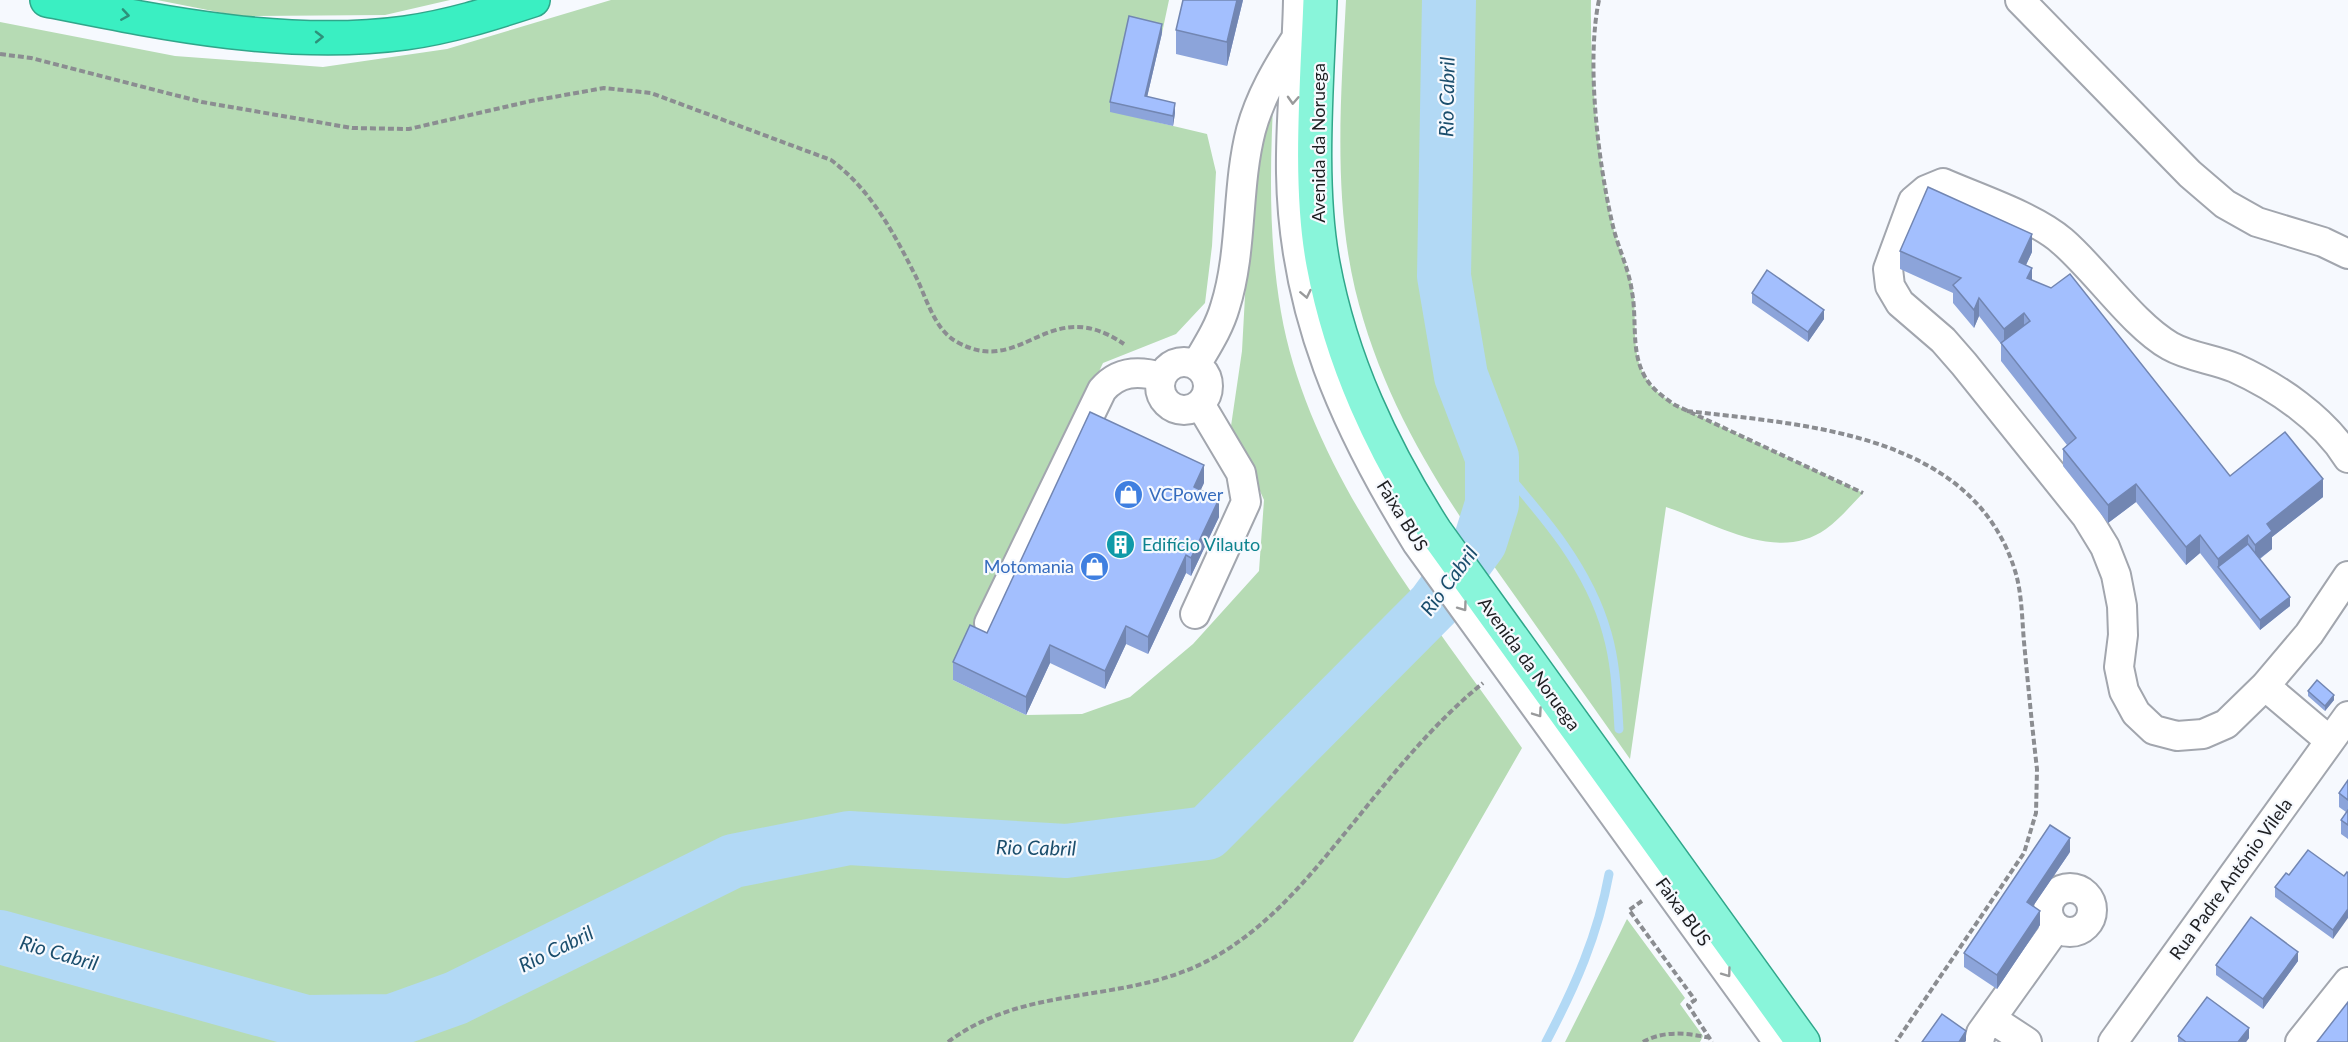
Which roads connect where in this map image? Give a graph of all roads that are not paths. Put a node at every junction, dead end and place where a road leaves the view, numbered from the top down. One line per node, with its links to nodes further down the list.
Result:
1 (47, 0): 2 (highway, one-way to 2)
2 (532, 0)
3 (2020, 0): 6 (street)
4 (1312, 3): 5 (street); 11 (main road, Avenida da Noruega)
5 (1296, 39): 7 (street); 11 (street, Faixa BUS, one-way to 11)
6 (2348, 254)
7 (1196, 365): 8 (street); 9 (street)
8 (1163, 374): 9 (street); 14 (street)
9 (1200, 405): 13 (street)
10 (2348, 458): 16 (street)
11 (1426, 537): 15 (main road, Avenida da Noruega)
12 (2348, 576): 16 (street)
13 (1195, 614)
14 (989, 623)
15 (1513, 659): 22 (street, Faixa BUS, one-way to 22); 23 (main road, Avenida da Noruega)
16 (2265, 686): 18 (street)
17 (2348, 716): 18 (street, Rua Padre António Vilela)
18 (2330, 741): 25 (street, Rua Padre António Vilela)
19 (2056, 928): 21 (street)
20 (2348, 982): 26 (street)
21 (1985, 1030): 24 (street)
22 (1778, 1042)
23 (1803, 1042)
24 (2027, 1042)
25 (2113, 1042)
26 (2300, 1042)

